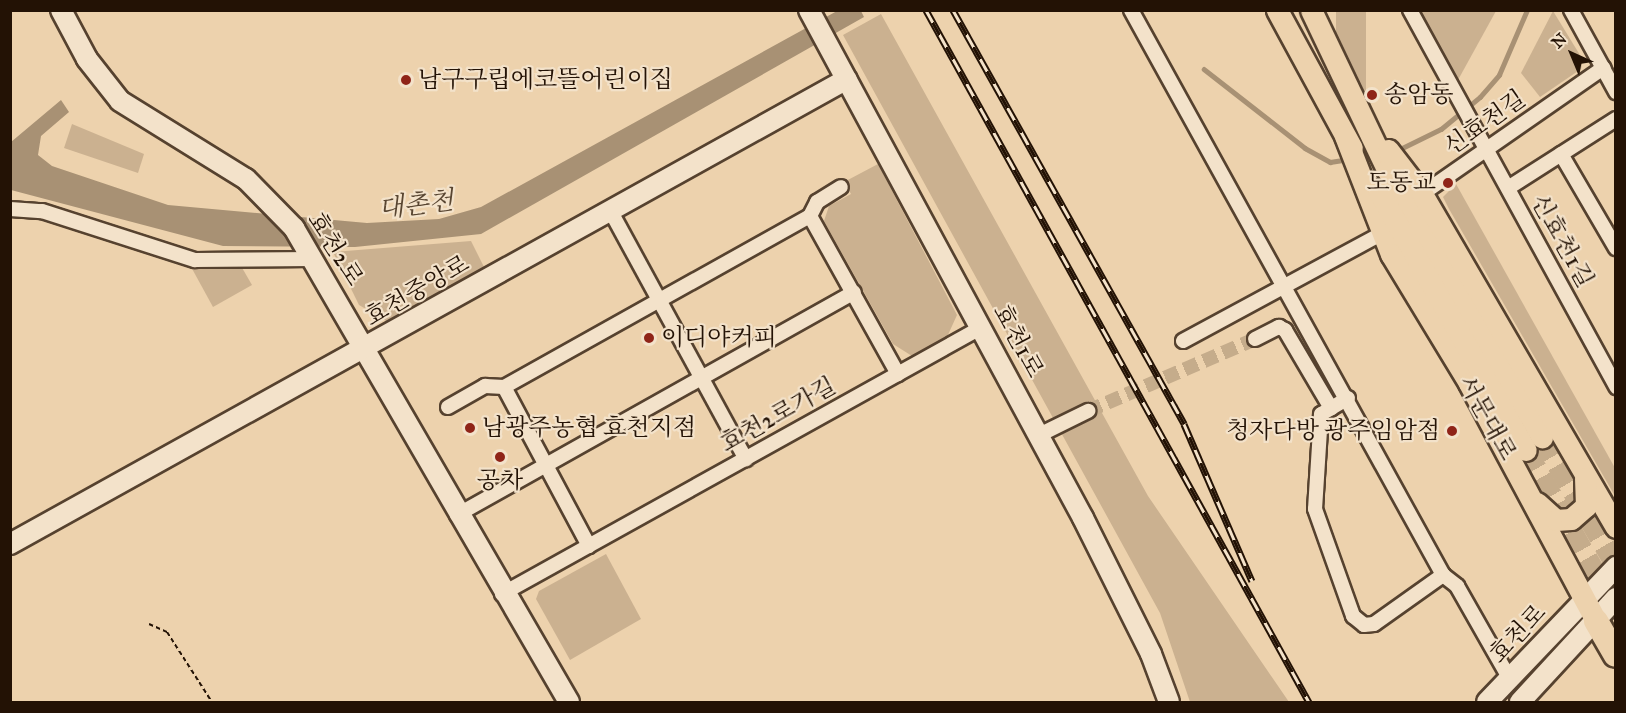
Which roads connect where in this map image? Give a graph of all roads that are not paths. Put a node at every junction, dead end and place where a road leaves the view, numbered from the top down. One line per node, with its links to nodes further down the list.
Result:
1 (61, 10): 23 (street, 효천2로)
2 (809, 10): 9 (street, 효천1로)
3 (1131, 10): 24 (street)
4 (1277, 10): 14 (main road)
5 (1311, 10): 14 (main road)
6 (1410, 10): 12 (street, 신효천1길)
7 (1571, 10): 8 (street)
8 (1603, 68): 10 (street); 12 (street, 신효천길)
9 (847, 79): 19 (street, 효천중앙로); 27 (street, 효천1로)
10 (1616, 92)
11 (1616, 118): 13 (street)
12 (1487, 149): 16 (street, 신효천1길); 17 (street, 신효천길)
13 (1561, 154): 16 (street); 22 (street, 신효천1길)
14 (1378, 171): 17 (main road); 21 (main road, 서문대로); 40 (main road, 서문대로)
15 (841, 187): 20 (street)
16 (1508, 188): 34 (street, 신효천1길)
17 (1422, 194): 43 (main road)
18 (10, 209): 23 (street)
19 (610, 210): 26 (street); 30 (street, 효천중앙로)
20 (810, 216): 25 (street); 26 (street)
21 (1383, 233): 24 (street); 44 (main road, 서문대로)
22 (1616, 248)
23 (313, 259): 30 (street, 효천2로)
24 (1282, 287): 29 (street); 35 (street)
25 (854, 292): 31 (street); 32 (street)
26 (659, 300): 32 (street); 33 (street)
27 (982, 327): 31 (street, 효천2로가길); 39 (street, 효천1로)
28 (1255, 339): 37 (street)
29 (1183, 341)
30 (365, 349): 45 (street, 효천2로); 47 (street, 효천중앙로)
31 (898, 374): 41 (street, 효천2로가길)
32 (701, 378): 41 (street); 42 (street)
33 (504, 387): 36 (street); 42 (street)
34 (1616, 387)
35 (1348, 398): 37 (street); 50 (street)
36 (448, 407)
37 (1331, 408): 50 (street)
38 (1088, 411): 39 (street)
39 (1039, 435): 58 (street, 효천1로)
40 (1534, 444)
41 (746, 459): 48 (street, 효천2로가길)
42 (545, 466): 45 (street); 48 (street)
43 (1584, 475): 44 (main road); 46 (main road)
44 (1529, 494): 52 (main road, 서문대로)
45 (457, 515): 51 (street, 효천2로)
46 (1616, 527)
47 (10, 544)
48 (589, 546): 51 (street, 효천2로가길)
49 (1616, 567): 52 (street, 효천로)
50 (1443, 574): 56 (street)
51 (502, 594): 57 (street, 효천2로)
52 (1584, 598): 54 (main road, 서문대로); 56 (street, 효천로)
53 (1616, 598): 54 (street, 효천로)
54 (1596, 621): 55 (highway, 서문대로); 60 (street, 효천로)
55 (1616, 655)
56 (1511, 681): 59 (street, 효천로)
57 (569, 702)
58 (1169, 702)
59 (1487, 702)
60 (1520, 702)

